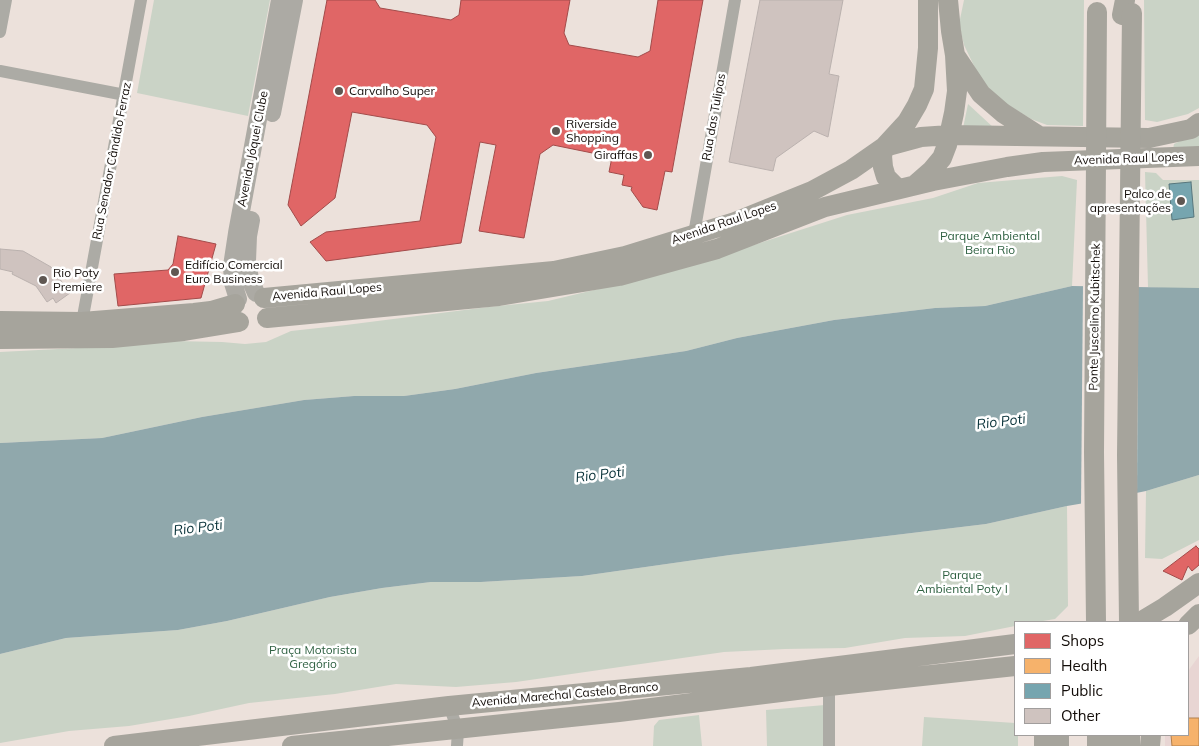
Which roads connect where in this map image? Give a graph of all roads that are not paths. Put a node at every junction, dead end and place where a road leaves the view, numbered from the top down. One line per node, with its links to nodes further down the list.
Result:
1 (6, 0): 10 (street)
2 (141, 0): 13 (street, Rua Senador Cândido Ferraz)
3 (280, 0): 21 (main road, Avenida Jóquei Clube)
4 (294, 0): 21 (main road, Avenida Jóquei Clube)
5 (735, 0): 20 (street, Rua das Tulipas)
6 (928, 0): 17 (main road)
7 (948, 0): 11 (main road)
8 (1097, 4): 28 (main road, Ponte Juscelino Kubitschek, bridge)
9 (1127, 7): 29 (main road, Ponte Juscelino Kubitschek); 30 (main road, Ponte Juscelino Kubitschek, bridge)
10 (0, 32)
11 (956, 55): 15 (main road); 16 (main road)
12 (0, 71): 13 (street)
13 (125, 95): 24 (street, Rua Senador Cândido Ferraz)
14 (1199, 123): 16 (main road, Avenida Raul Lopes)
15 (950, 135): 16 (main road, Avenida Raul Lopes); 17 (main road, Avenida Raul Lopes); 19 (main road)
16 (1040, 137)
17 (884, 147): 19 (main road); 20 (main road, Avenida Raul Lopes)
18 (1199, 156): 19 (main road, Avenida Raul Lopes)
19 (906, 188): 22 (main road, Avenida Raul Lopes)
20 (694, 234): 21 (main road, Avenida Raul Lopes)
21 (246, 303): 22 (main road); 22 (main road, Avenida Raul Lopes); 24 (main road, Avenida Raul Lopes); 25 (main road, Avenida Raul Lopes)
22 (267, 318)
23 (0, 321): 24 (main road, Avenida Raul Lopes)
24 (82, 322)
25 (0, 339)
26 (1199, 583): 31 (main road)
27 (1199, 614): 32 (main road)
28 (1096, 621)
29 (1116, 621)
30 (1129, 621)
31 (1142, 621)
32 (1189, 624)
33 (1014, 644): 38 (main road, Avenida Marechal Castelo Branco)
34 (1014, 666): 35 (main road, Avenida Marechal Castelo Branco)
35 (958, 673): 36 (main road); 39 (main road, Avenida Marechal Castelo Branco)
36 (1014, 675)
37 (730, 679): 38 (main road, Avenida Marechal Castelo Branco); 40 (main road); 41 (main road, Avenida Marechal Castelo Branco)
38 (752, 686): 39 (main road, Avenida Marechal Castelo Branco); 40 (main road, Avenida Marechal Castelo Branco)
39 (829, 686): 46 (street)
40 (732, 699): 42 (main road, Avenida Marechal Castelo Branco)
41 (449, 706): 42 (street); 43 (main road, Avenida Marechal Castelo Branco)
42 (458, 738): 45 (main road, Avenida Marechal Castelo Branco)
43 (199, 741): 44 (main road, Avenida Marechal Castelo Branco)
44 (114, 746)
45 (292, 746)
46 (829, 746)

